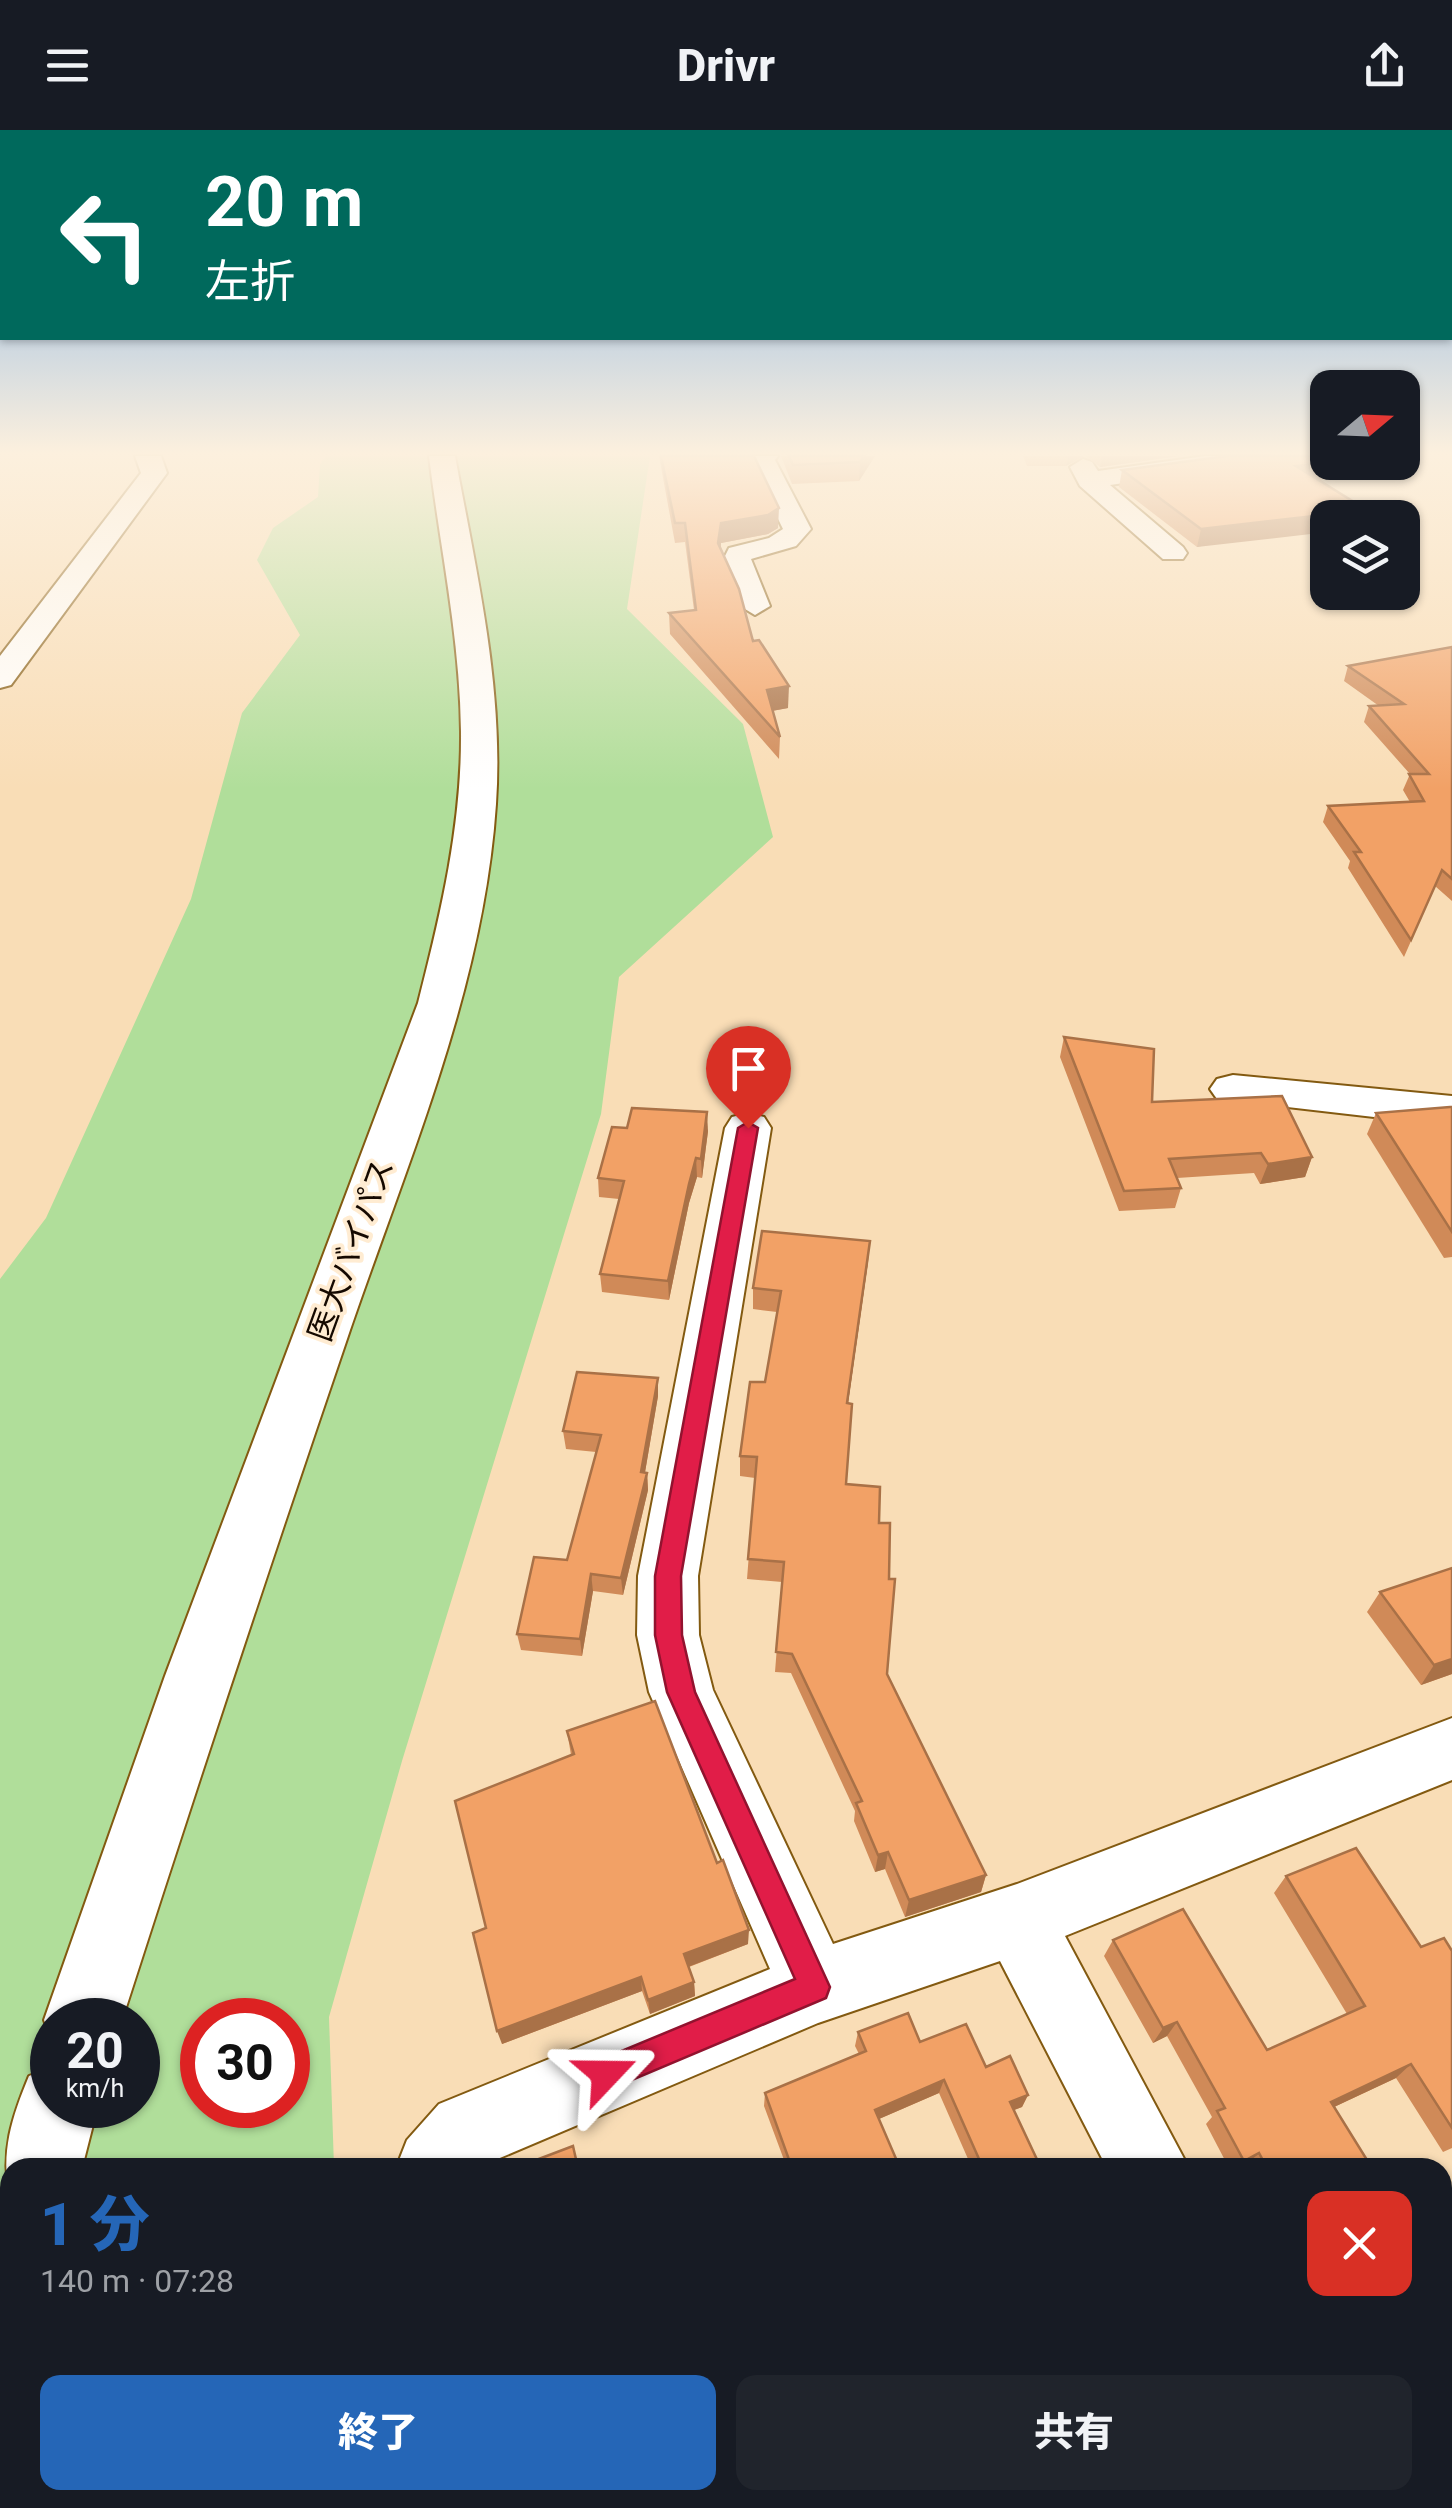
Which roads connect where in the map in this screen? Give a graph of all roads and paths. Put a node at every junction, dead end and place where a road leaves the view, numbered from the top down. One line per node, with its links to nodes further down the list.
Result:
1 (83, 567): 5 (street)
2 (459, 567): 12 (main road, 医大バイパス)
3 (738, 567): 4 (street)
4 (754, 606)
5 (0, 678)
6 (1233, 1089): 7 (street)
7 (1452, 1112)
8 (748, 1128): 11 (street)
9 (1452, 1749): 10 (street)
10 (1018, 1920): 11 (street); 16 (street)
11 (814, 1987): 15 (street)
12 (90, 1998)
13 (51, 2128): 14 (main road)
14 (43, 2158)
15 (444, 2158)
16 (1145, 2158)

